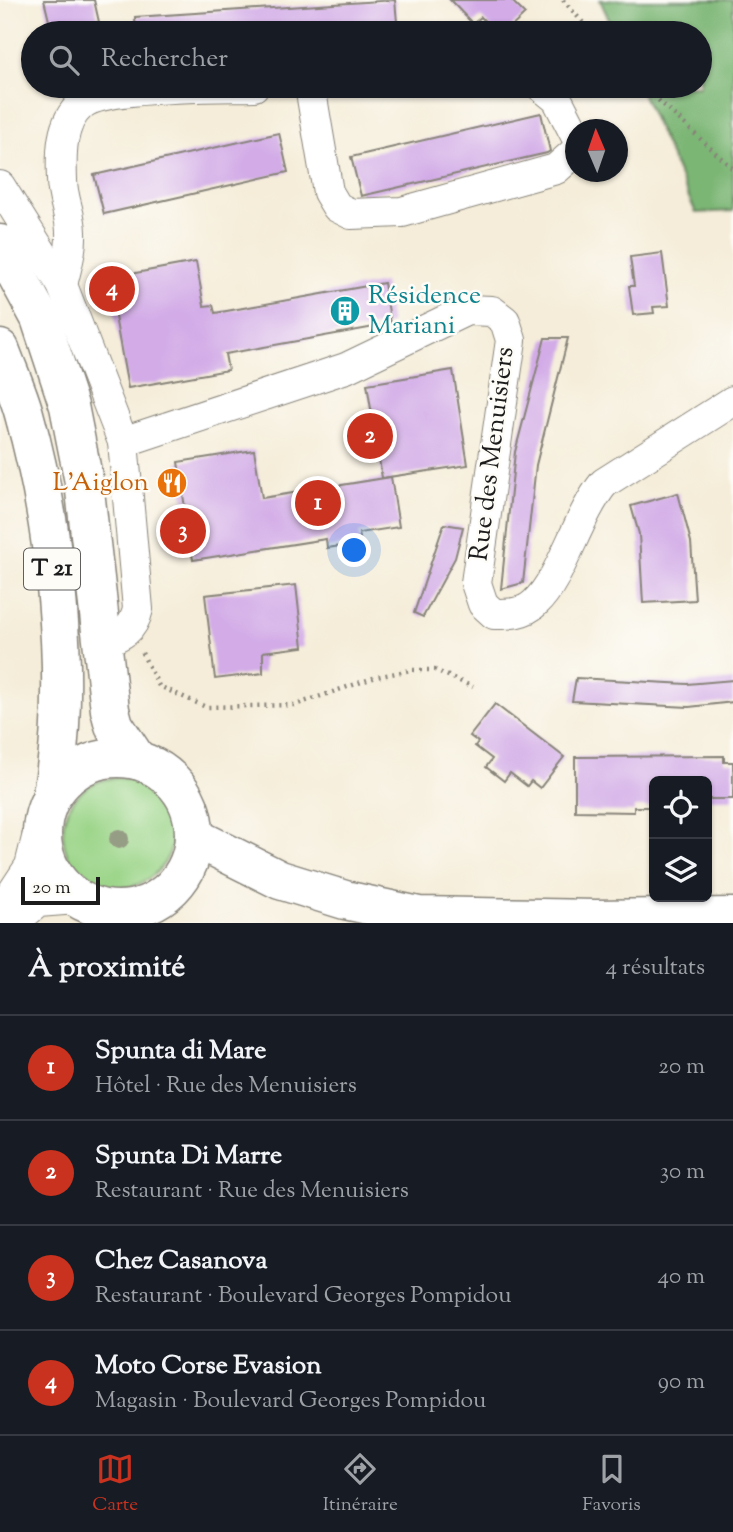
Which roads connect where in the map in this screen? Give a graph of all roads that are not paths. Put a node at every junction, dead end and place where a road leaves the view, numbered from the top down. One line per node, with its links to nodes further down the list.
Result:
1 (93, 98): 8 (street)
2 (312, 98): 5 (street)
3 (556, 98): 4 (street)
4 (567, 119)
5 (565, 161)
6 (0, 186): 8 (street)
7 (0, 244): 12 (main road, T 21)
8 (62, 285): 11 (street)
9 (0, 349): 14 (main road, T 21)
10 (733, 401): 11 (street, Rue des Menuisiers)
11 (123, 442): 12 (street)
12 (114, 638): 13 (main road, T 21)
13 (137, 760): 14 (main road); 15 (main road)
14 (47, 806): 16 (main road); 19 (street)
15 (194, 836): 17 (main road); 18 (main road)
16 (77, 899): 17 (main road); 20 (street)
17 (136, 908): 21 (main road)
18 (733, 917)
19 (0, 922)
20 (13, 923)
21 (173, 923)

